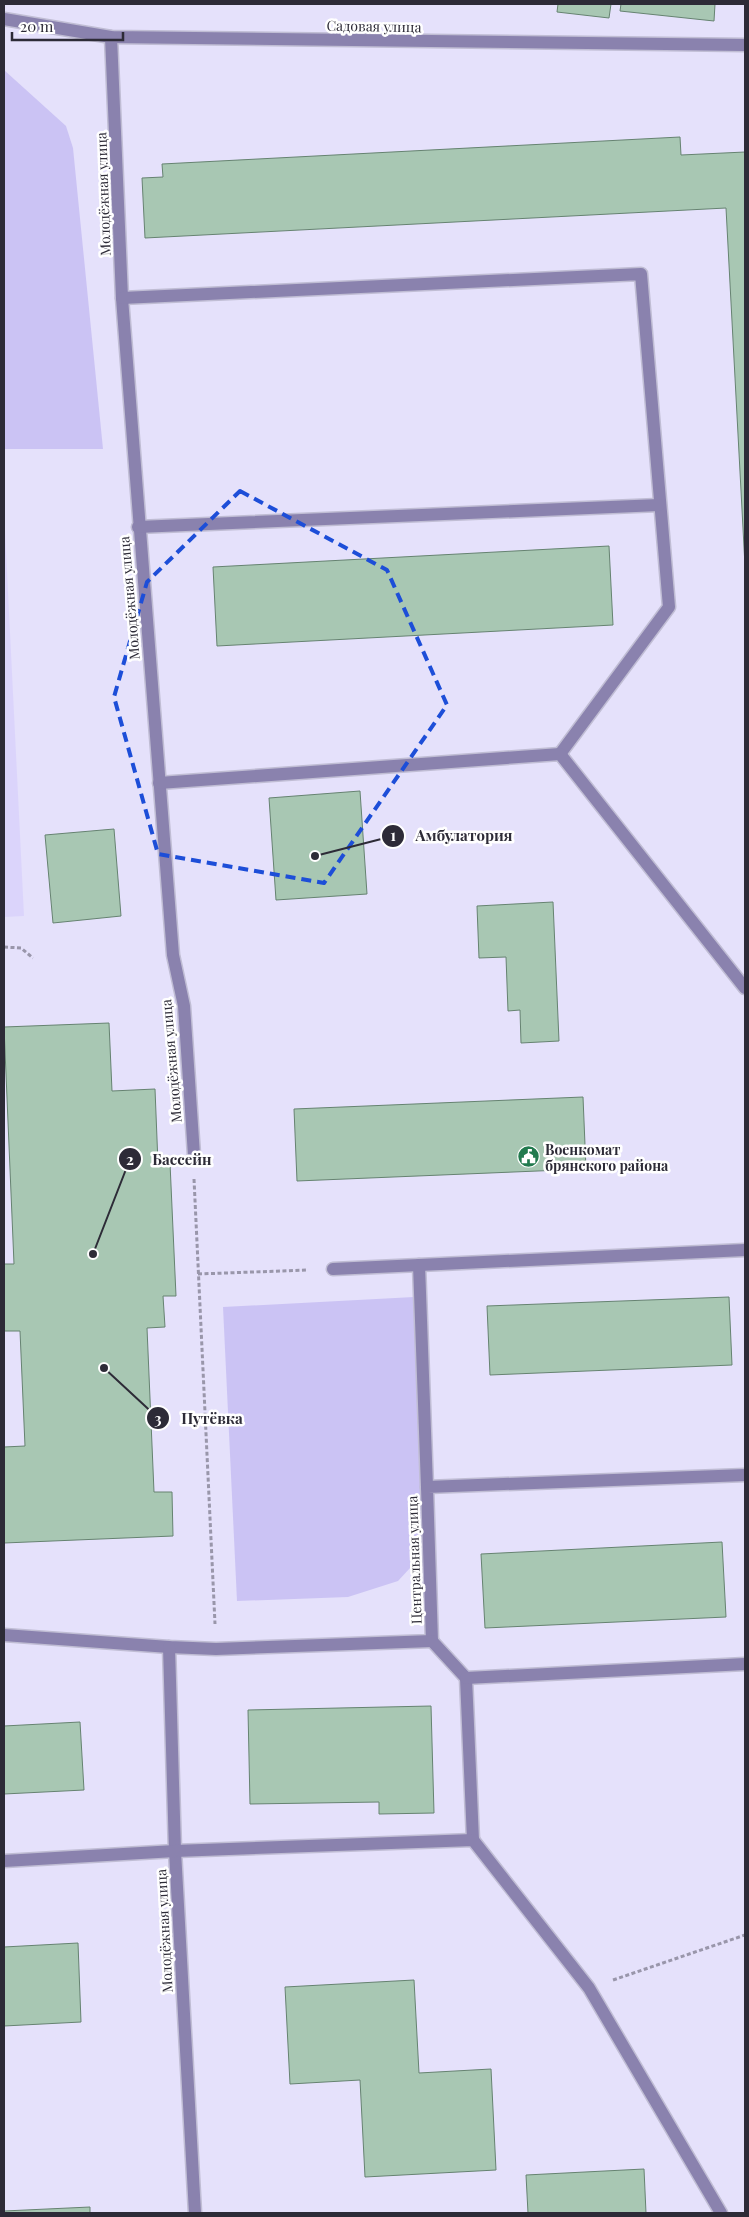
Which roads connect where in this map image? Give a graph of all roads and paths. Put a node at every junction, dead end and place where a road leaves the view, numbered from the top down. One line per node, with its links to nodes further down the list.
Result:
1 (4, 20): 2 (street, Садовая улица)
2 (111, 38): 3 (street, Садовая улица); 4 (street, Молодёжная улица)
3 (745, 45)
4 (122, 298): 5 (street); 6 (street, Молодёжная улица)
5 (659, 505): 6 (street); 7 (street)
6 (138, 527): 8 (street, Молодёжная улица)
7 (560, 754): 8 (street); 11 (street)
8 (159, 783): 12 (street, Молодёжная улица)
9 (4, 947): 10 (path)
10 (33, 958)
11 (745, 988)
12 (194, 1156): 16 (path)
13 (745, 1250): 14 (street)
14 (419, 1264): 15 (street); 18 (street)
15 (333, 1269): 16 (path)
16 (198, 1274): 22 (path)
17 (745, 1475): 18 (street, Центральная улица)
18 (427, 1487): 20 (street, Центральная улица)
19 (4, 1635): 21 (street, Центральная улица)
20 (432, 1641): 22 (street, Центральная улица); 24 (street)
21 (169, 1647): 22 (street, Центральная улица); 26 (street, Молодёжная улица)
22 (216, 1649)
23 (745, 1664): 24 (street)
24 (466, 1678): 25 (street)
25 (473, 1840): 26 (street); 29 (street)
26 (175, 1851): 27 (street); 30 (street, Молодёжная улица)
27 (4, 1861)
28 (745, 1935): 29 (path)
29 (589, 1988): 31 (street)
30 (195, 2213)
31 (721, 2213)

